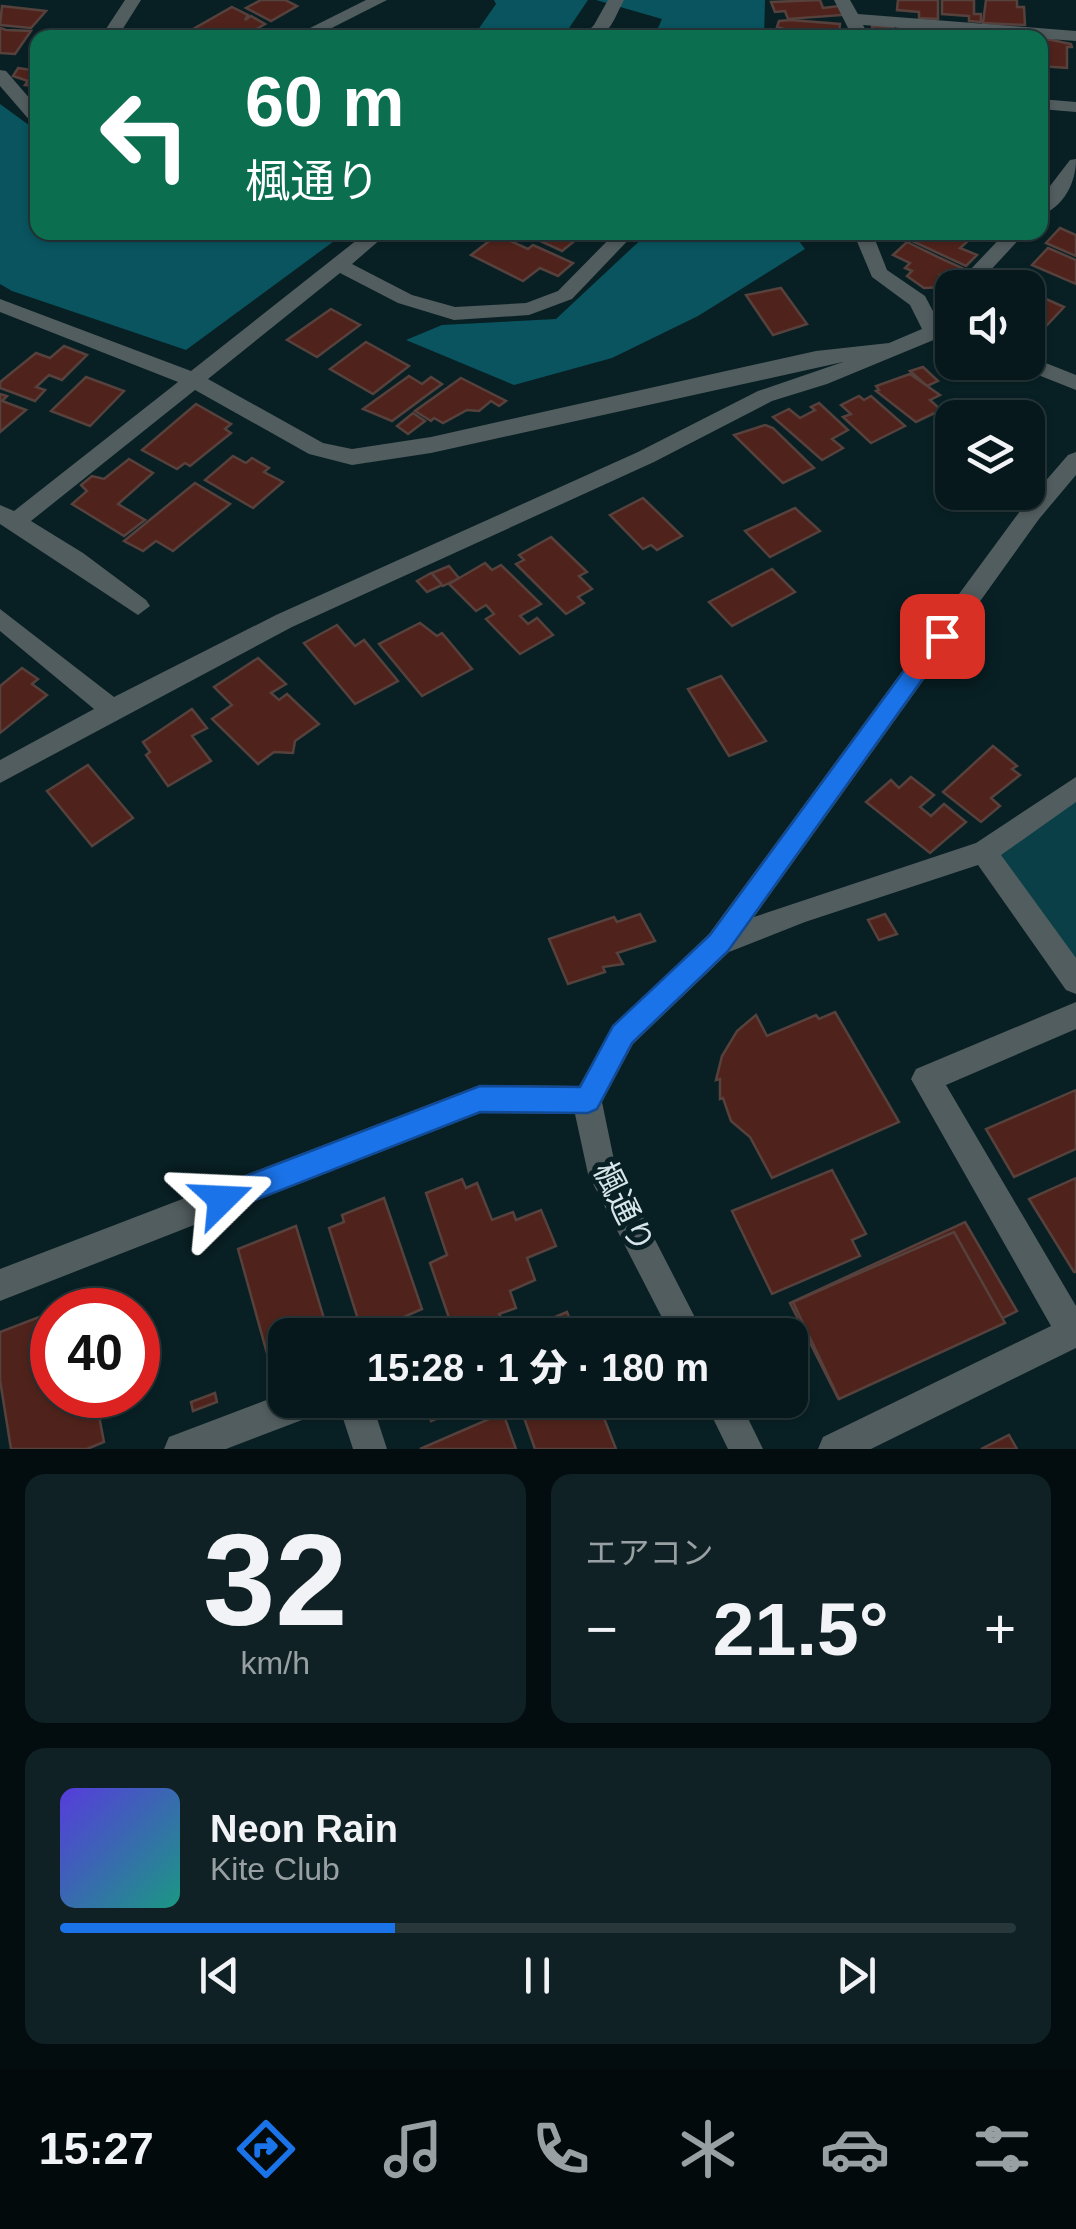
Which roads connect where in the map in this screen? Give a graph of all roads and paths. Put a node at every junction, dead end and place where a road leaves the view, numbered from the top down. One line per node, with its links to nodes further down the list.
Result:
1 (134, 0): 6 (street)
2 (616, 0): 8 (street)
3 (842, 0): 5 (street)
4 (362, 3): 7 (street)
5 (854, 19): 9 (street); 10 (street)
6 (113, 30)
7 (313, 30)
8 (600, 30)
9 (859, 30)
10 (998, 30)
11 (1048, 34): 12 (street)
12 (1076, 36)
13 (0, 75): 16 (street)
14 (1048, 105): 15 (street)
15 (1076, 107)
16 (30, 111)
17 (1076, 164): 18 (street)
18 (1048, 202)
19 (370, 240): 23 (street)
20 (619, 240): 23 (street)
21 (865, 240): 26 (street)
22 (1009, 240): 24 (street)
23 (340, 265): 30 (street)
24 (980, 270)
25 (0, 305): 30 (street)
26 (935, 324)
27 (935, 337): 28 (street)
28 (902, 348): 30 (street); 36 (street)
29 (1045, 371): 31 (street)
30 (193, 380): 33 (street)
31 (1076, 384)
32 (1076, 460): 40 (street)
33 (8, 517): 34 (street)
34 (138, 606)
35 (0, 618): 36 (street)
36 (112, 709): 37 (street)
37 (0, 772)
38 (1076, 788): 39 (street)
39 (984, 852): 40 (street); 41 (street)
40 (719, 943): 43 (street)
41 (1076, 981)
42 (1076, 1015): 46 (street)
43 (588, 1100): 44 (street); 45 (street, 楓通り)
44 (0, 1285)
45 (679, 1318)
46 (1075, 1332): 53 (street)
47 (268, 1416): 50 (street)
48 (360, 1418): 51 (street)
49 (730, 1418): 52 (street)
50 (182, 1449)
51 (370, 1449)
52 (746, 1449)
53 (835, 1449)

